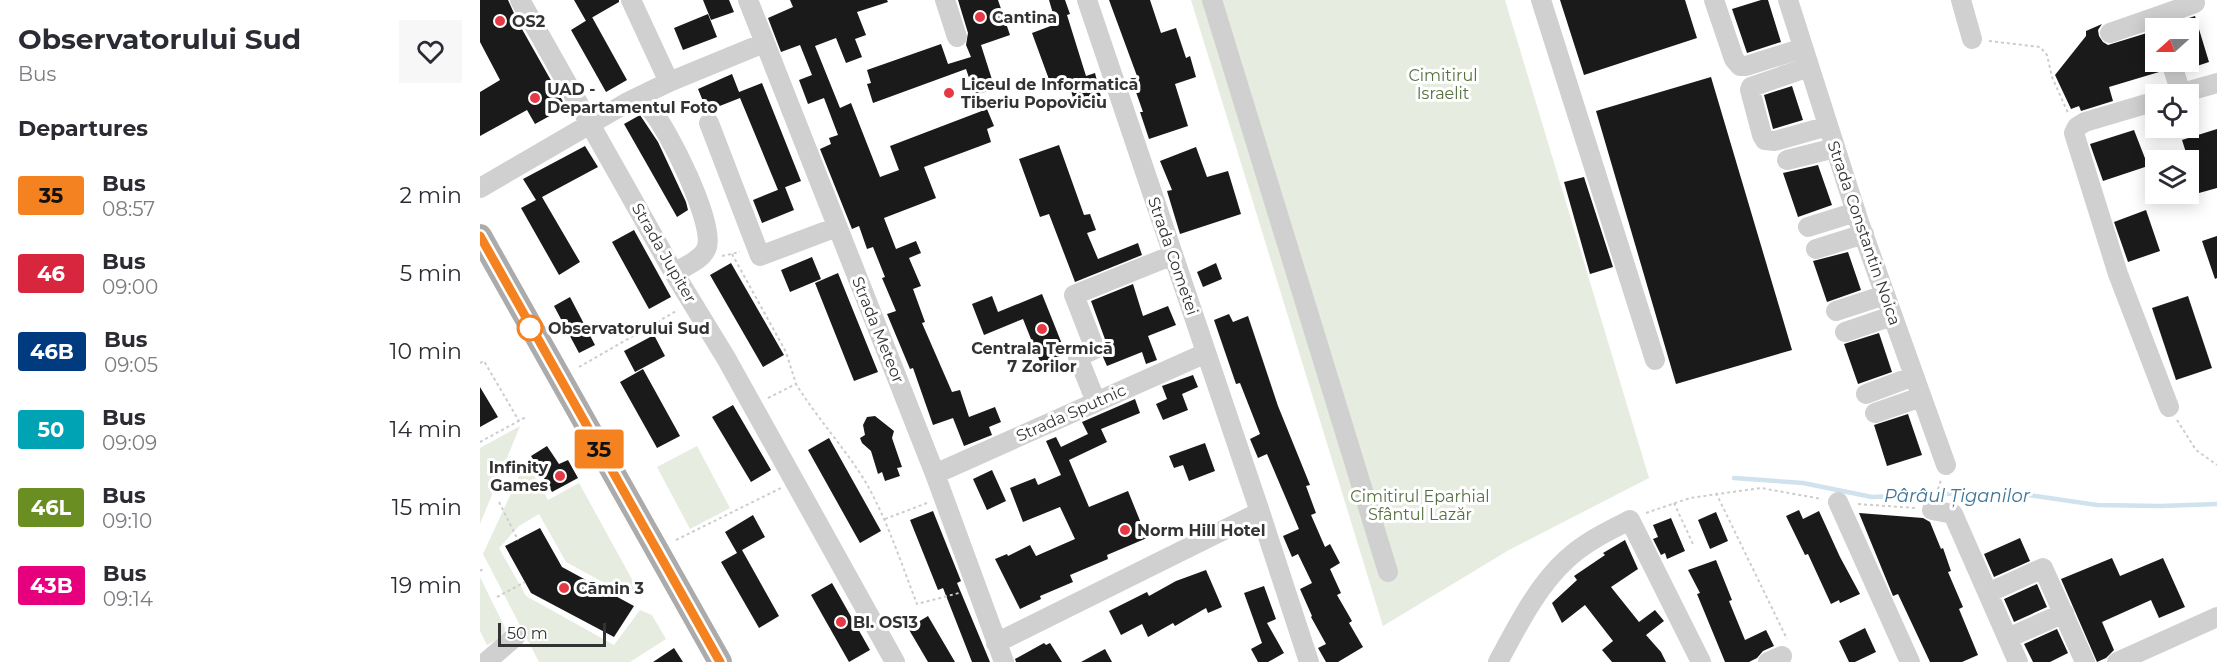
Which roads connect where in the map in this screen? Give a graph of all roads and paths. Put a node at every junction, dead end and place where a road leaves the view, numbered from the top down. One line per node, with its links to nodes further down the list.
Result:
1 (520, 0): 26 (street, Strada Jupiter)
2 (631, 0): 20 (street)
3 (748, 0): 17 (street, Strada Meteor)
4 (945, 0): 15 (street)
5 (1087, 0): 39 (street, Strada Cometei)
6 (1212, 0): 77 (street)
7 (1541, 0): 47 (street)
8 (1714, 0): 18 (street)
9 (1788, 0): 18 (street, Strada Constantin Noica)
10 (1961, 0): 16 (street)
11 (2195, 3): 12 (street)
12 (2167, 18)
13 (2145, 26): 14 (street)
14 (2110, 33)
15 (957, 37)
16 (1972, 39): 28 (path)
17 (764, 44): 20 (street); 33 (street, Strada Meteor)
18 (1803, 48): 19 (street, Strada Constantin Noica)
19 (1809, 67): 27 (street, Strada Constantin Noica); 27 (street)
20 (669, 82): 23 (street)
21 (2217, 83): 22 (street)
22 (2199, 88)
23 (637, 98): 26 (street); 40 (street)
24 (2145, 104): 28 (street)
25 (710, 123): 33 (street)
26 (590, 124): 31 (street); 40 (street, Strada Jupiter)
27 (1828, 126): 29 (street, Strada Constantin Noica)
28 (2075, 129): 56 (street)
29 (1835, 148): 30 (street); 32 (street, Strada Constantin Noica)
30 (1787, 160)
31 (480, 188)
32 (1856, 212): 34 (street); 35 (street, Strada Constantin Noica)
33 (837, 227): 63 (street, Strada Meteor)
34 (1808, 227)
35 (1864, 234): 37 (street); 41 (street, Strada Constantin Noica)
36 (480, 236): 90 (main road)
37 (1816, 249)
38 (732, 254): 51 (path)
39 (1173, 255): 46 (street, Strada Cometei); 54 (street)
40 (674, 273): 42 (street, Strada Jupiter)
41 (1885, 295): 43 (street); 44 (street, Strada Constantin Noica)
42 (692, 302): 49 (path); 55 (street, Strada Jupiter)
43 (1836, 311)
44 (1893, 316): 45 (street); 50 (street, Strada Constantin Noica)
45 (1845, 332)
46 (1206, 353): 54 (street, Strada Sputnic); 71 (street, Strada Cometei)
47 (1655, 360)
48 (480, 363): 59 (path)
49 (579, 367)
50 (1914, 376): 52 (street); 53 (street, Strada Constantin Noica)
51 (796, 384): 55 (path); 72 (path)
52 (1866, 394)
53 (1921, 397): 57 (street); 61 (street, Strada Constantin Noica)
54 (1096, 402): 63 (street, Strada Sputnic)
55 (752, 406): 64 (street, Strada Jupiter)
56 (2169, 407): 62 (path)
57 (1875, 413)
58 (526, 417): 59 (path)
59 (519, 421): 60 (path)
60 (480, 442)
61 (1946, 465): 70 (path)
62 (2217, 465)
63 (936, 474): 66 (street, Strada Meteor)
64 (794, 482): 75 (path); 91 (street, Strada Jupiter)
65 (1716, 493): 68 (path); 69 (path); 87 (path)
66 (944, 497): 72 (path); 79 (street, Strada Meteor)
67 (499, 502): 74 (path)
68 (1838, 502): 70 (path); 95 (street)
69 (1674, 503): 73 (path); 76 (path)
70 (1932, 510): 80 (street)
71 (1260, 512): 86 (street); 93 (street, Strada Cometei)
72 (884, 520): 79 (path)
73 (1630, 520): 88 (street); 94 (street)
74 (518, 540)
75 (676, 540)
76 (1693, 544)
77 (1388, 572)
78 (525, 582): 81 (path)
79 (976, 588): 86 (street, Strada Meteor)
80 (1988, 593): 82 (street); 85 (street)
81 (497, 597)
82 (2064, 613): 85 (street); 97 (street)
83 (2217, 617): 98 (street)
84 (516, 637): 89 (street)
85 (2008, 638): 96 (street)
86 (996, 643): 92 (street, Strada Meteor)
87 (1779, 653)
88 (1698, 661)
89 (486, 662)
90 (720, 662)
91 (895, 662)
92 (1004, 662)
93 (1309, 662)
94 (1498, 662)
95 (1910, 662)
96 (2018, 662)
97 (2085, 662)
98 (2117, 662)

